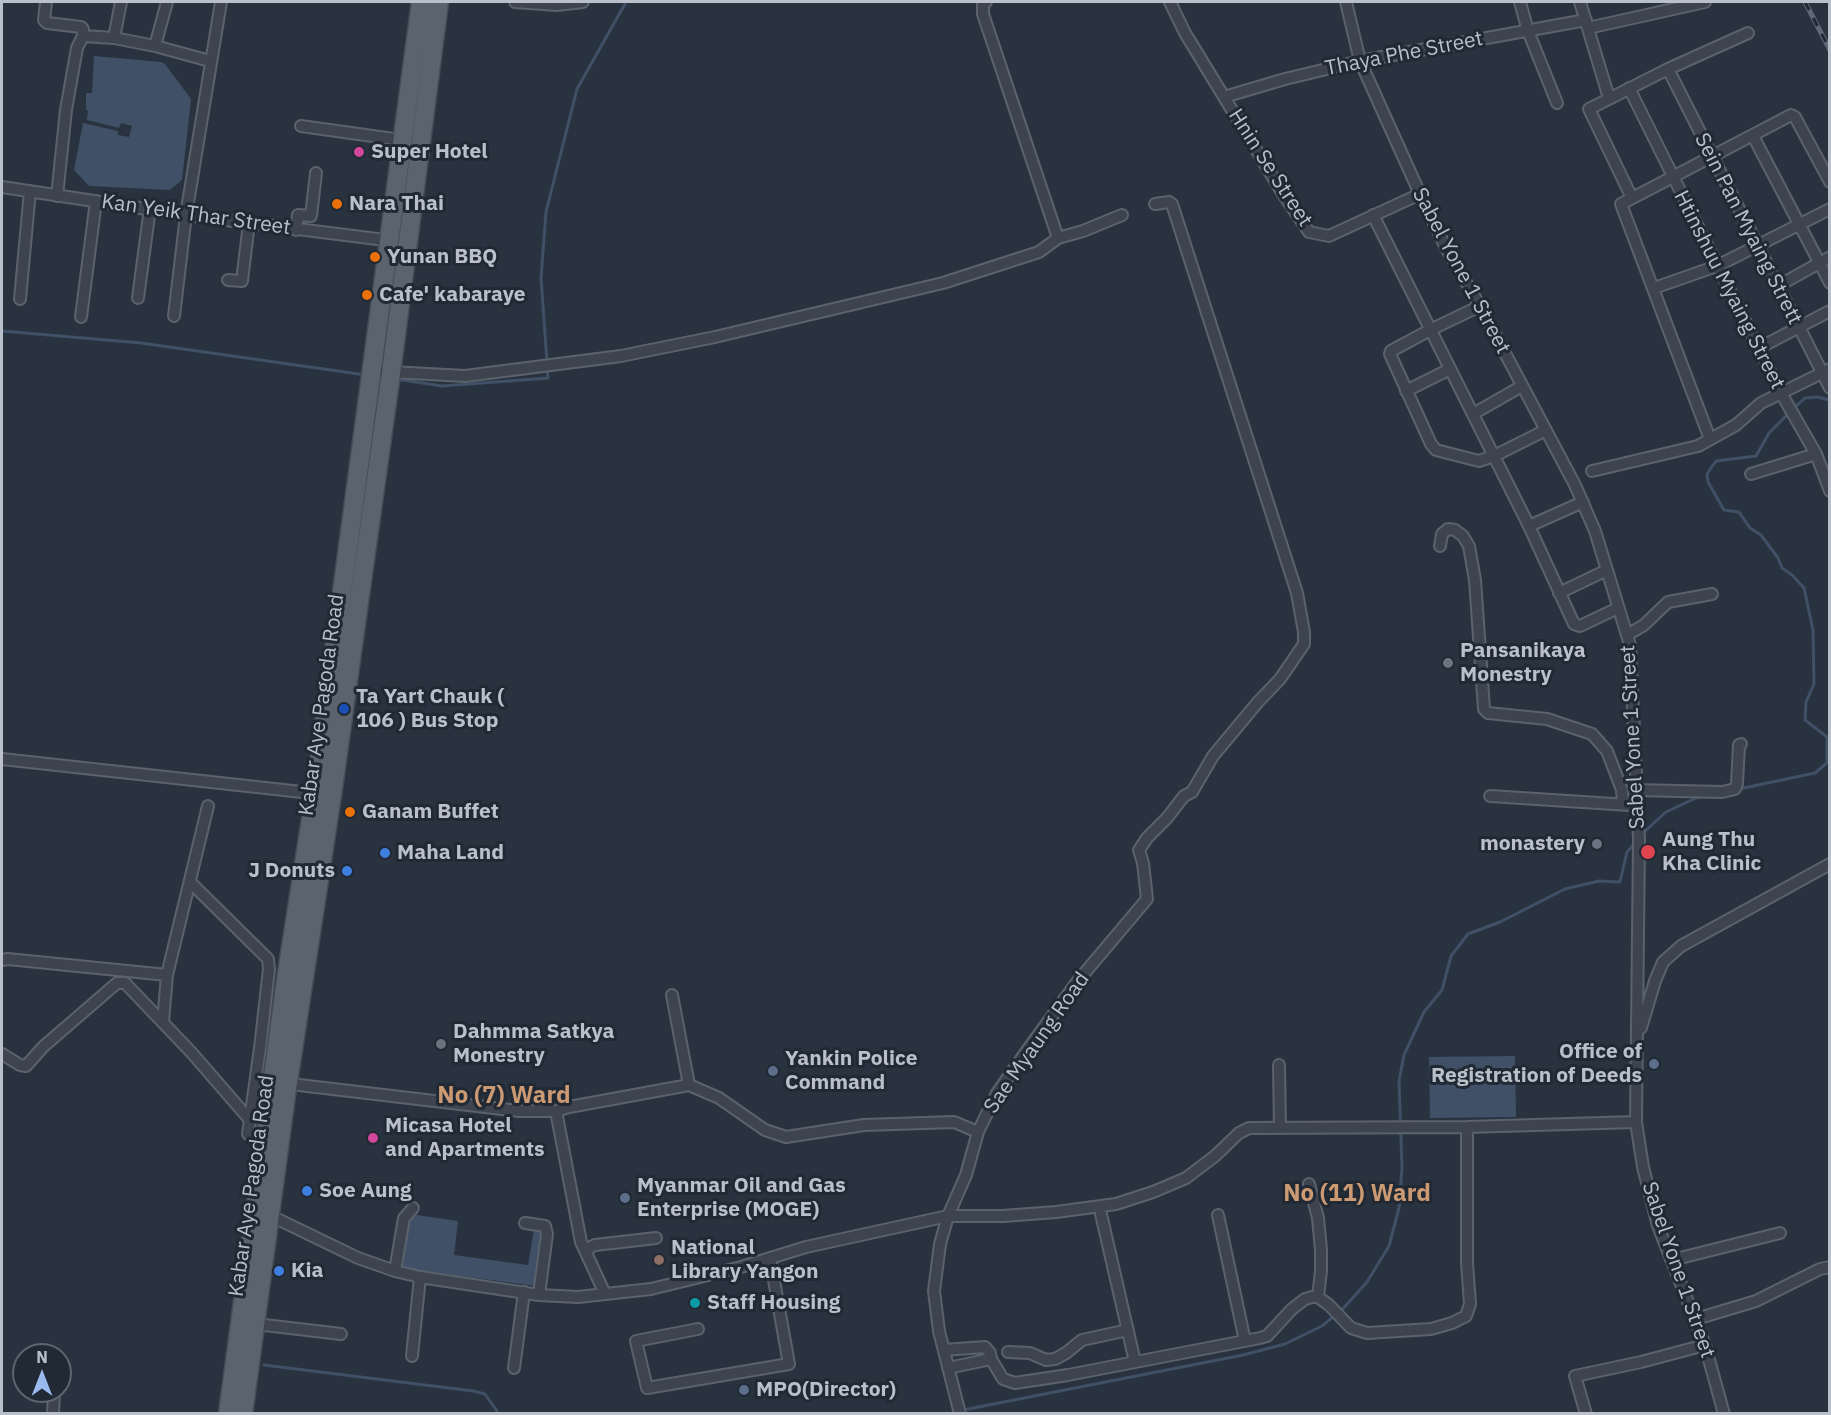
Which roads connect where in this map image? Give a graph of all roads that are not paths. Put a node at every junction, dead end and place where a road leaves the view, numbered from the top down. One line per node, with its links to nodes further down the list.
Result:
1 (46, 2): 18 (street)
2 (121, 2): 19 (street)
3 (167, 2): 20 (street)
4 (221, 2): 21 (street)
5 (421, 2): 30 (main road, Kabar Aye Pagoda Road)
6 (440, 2): 30 (main road, Kabar Aye Pagoda Road)
7 (515, 2): 8 (street)
8 (583, 2)
9 (986, 2): 50 (street)
10 (1170, 2): 25 (street, Hnin Se Street)
11 (1346, 2): 22 (street, Sabel Yone 1 Street)
12 (1520, 2): 16 (street)
13 (1580, 2): 15 (street)
14 (1705, 2): 15 (street, Thaya Phe Street)
15 (1587, 24): 16 (street, Thaya Phe Street); 26 (street)
16 (1528, 31): 22 (street, Thaya Phe Street); 27 (street)
17 (1748, 33): 23 (street)
18 (84, 36): 19 (street); 38 (street)
19 (114, 38): 20 (street)
20 (155, 46): 21 (street)
21 (210, 61): 44 (street)
22 (1360, 61): 25 (street, Thaya Phe Street); 37 (street, Sabel Yone 1 Street)
23 (1668, 69): 24 (street); 31 (street, Sein Pan Myaing Strett)
24 (1629, 88): 26 (street); 33 (street, Htinshuu Myaing Street)
25 (1224, 97): 46 (street, Hnin Se Street)
26 (1609, 98): 39 (street)
27 (1557, 103)
28 (301, 126): 30 (street)
29 (1753, 136): 31 (street); 34 (street); 48 (street)
30 (412, 142): 51 (main road, Kabar Aye Pagoda Road)
31 (1711, 158): 33 (street); 52 (street, Sein Pan Myaing Strett)
32 (316, 173): 49 (street)
33 (1672, 177): 39 (street); 54 (street, Htinshuu Myaing Street)
34 (1830, 182)
35 (2, 187): 36 (street, Kan Yeik Thar Street)
36 (30, 192): 38 (street, Kan Yeik Thar Street); 60 (street)
37 (1420, 194): 46 (street, Hnin Se Street); 61 (street, Sabel Yone 1 Street)
38 (57, 196): 40 (street, Kan Yeik Thar Street)
39 (1632, 198): 58 (street)
40 (96, 201): 42 (street, Kan Yeik Thar Street); 64 (street)
41 (1155, 204): 117 (street, Sae Myaung Road)
42 (150, 208): 44 (street, Kan Yeik Thar Street); 59 (street)
43 (1830, 209): 48 (street)
44 (186, 215): 47 (street, Kan Yeik Thar Street); 63 (street)
45 (1122, 215): 50 (street)
46 (1373, 215): 66 (street)
47 (249, 223): 49 (street, Kan Yeik Thar Street); 55 (street)
48 (1800, 224): 52 (street); 53 (street)
49 (296, 230): 51 (street, Kan Yeik Thar Street)
50 (1058, 238): 70 (street)
51 (399, 241): 70 (main road, Kabar Aye Pagoda Road); 71 (main road, Kabar Aye Pagoda Road)
52 (1758, 246): 54 (street); 57 (street, Sein Pan Myaing Strett)
53 (1824, 259): 56 (street); 57 (street)
54 (1717, 266): 58 (street); 67 (street, Htinshuu Myaing Street)
55 (228, 280)
56 (1830, 283)
57 (1778, 286): 65 (street, Sein Pan Myaing Strett)
58 (1654, 288): 79 (street)
59 (138, 298)
60 (20, 299)
61 (1480, 306): 66 (street); 72 (street, Sabel Yone 1 Street)
62 (1830, 311): 65 (street)
63 (174, 316)
64 (81, 317)
65 (1798, 327): 67 (street); 69 (street, Sein Pan Myaing Strett)
66 (1430, 330): 68 (street); 74 (street)
67 (1759, 348): 75 (street, Htinshuu Myaing Street)
68 (1450, 369): 74 (street); 76 (street)
69 (1826, 371): 73 (street, Sein Pan Myaing Strett); 75 (street)
70 (391, 373): 71 (street); 77 (main road, Kabar Aye Pagoda Road)
71 (372, 375): 77 (main road, Kabar Aye Pagoda Road)
72 (1522, 386): 76 (street); 78 (street, Sabel Yone 1 Street)
73 (1830, 388)
74 (1406, 391): 81 (street)
75 (1781, 393): 79 (street); 80 (street, Htinshuu Myaing Street)
76 (1473, 414): 81 (street)
77 (375, 419): 96 (main road, Kabar Aye Pagoda Road)
78 (1546, 430): 81 (street); 85 (street, Sabel Yone 1 Street)
79 (1710, 440): 82 (street)
80 (1816, 454): 83 (street); 84 (street, Htinshuu Myaing Street)
81 (1494, 456): 86 (street)
82 (1592, 471)
83 (1750, 474)
84 (1830, 491)
85 (1583, 502): 86 (street); 88 (street, Sabel Yone 1 Street)
86 (1529, 526): 89 (street)
87 (1440, 546): 98 (street)
88 (1607, 570): 89 (street); 91 (street, Sabel Yone 1 Street)
89 (1559, 593): 91 (street)
90 (1712, 594): 92 (street)
91 (1618, 608): 92 (street, Sabel Yone 1 Street)
92 (1627, 635): 95 (street, Sabel Yone 1 Street)
93 (1741, 744): 95 (street)
94 (2, 759): 96 (street)
95 (1636, 790): 100 (street, Sabel Yone 1 Street)
96 (324, 794): 110 (main road, Kabar Aye Pagoda Road)
97 (1490, 796): 98 (street)
98 (1623, 804): 100 (street)
99 (208, 806): 102 (street)
100 (1638, 806): 107 (street, Sabel Yone 1 Street)
101 (1830, 864): 107 (street)
102 (190, 882): 104 (street); 113 (street)
103 (2, 960): 104 (street)
104 (167, 975): 106 (street)
105 (672, 995): 111 (street)
106 (163, 1023): 108 (street); 113 (street)
107 (1636, 1042): 114 (street, Sabel Yone 1 Street)
108 (2, 1054)
109 (1279, 1065): 116 (street)
110 (280, 1082): 112 (street); 121 (main road, Kabar Aye Pagoda Road)
111 (689, 1085): 112 (street); 117 (street)
112 (556, 1112): 128 (street)
113 (250, 1120): 118 (street)
114 (1636, 1122): 115 (street); 130 (street, Sabel Yone 1 Street)
115 (1467, 1127): 116 (street); 137 (street)
116 (1280, 1128): 124 (street)
117 (978, 1131): 124 (street, Sae Myaung Road)
118 (248, 1134)
119 (1309, 1184): 137 (street)
120 (413, 1208): 132 (street)
121 (263, 1213): 132 (street); 139 (main road, Kabar Aye Pagoda Road); 152 (main road, Kabar Aye Pagoda Road)
122 (1101, 1214): 141 (street)
123 (1218, 1215): 143 (street)
124 (948, 1216): 129 (street); 145 (street, Sae Myaung Road)
125 (525, 1223): 136 (street)
126 (1780, 1233): 130 (street)
127 (656, 1238): 128 (street)
128 (585, 1250): 135 (street)
129 (770, 1258): 135 (street); 140 (street)
130 (1672, 1260): 138 (street, Sabel Yone 1 Street)
131 (1830, 1267): 138 (street)
132 (395, 1271): 133 (street)
133 (420, 1277): 134 (street); 147 (street)
134 (524, 1292): 136 (street); 150 (street)
135 (605, 1294): 136 (street)
136 (539, 1295)
137 (1318, 1297): 143 (street)
138 (1696, 1319): 144 (street, Sabel Yone 1 Street)
139 (256, 1324): 142 (street); 153 (main road, Kabar Aye Pagoda Road)
140 (698, 1329)
141 (1128, 1330): 146 (street); 149 (street)
142 (341, 1334)
143 (1245, 1341): 149 (street)
144 (1705, 1345): 155 (street); 156 (street, Sabel Yone 1 Street)
145 (944, 1350): 148 (street); 151 (street, Sae Myaung Road)
146 (1008, 1352)
147 (412, 1356)
148 (991, 1359): 149 (street); 151 (street)
149 (1135, 1362)
150 (514, 1368)
151 (948, 1368): 154 (street, Sae Myaung Road)
152 (228, 1413)
153 (243, 1413)
154 (960, 1413)
155 (1586, 1413)
156 (1724, 1413)

